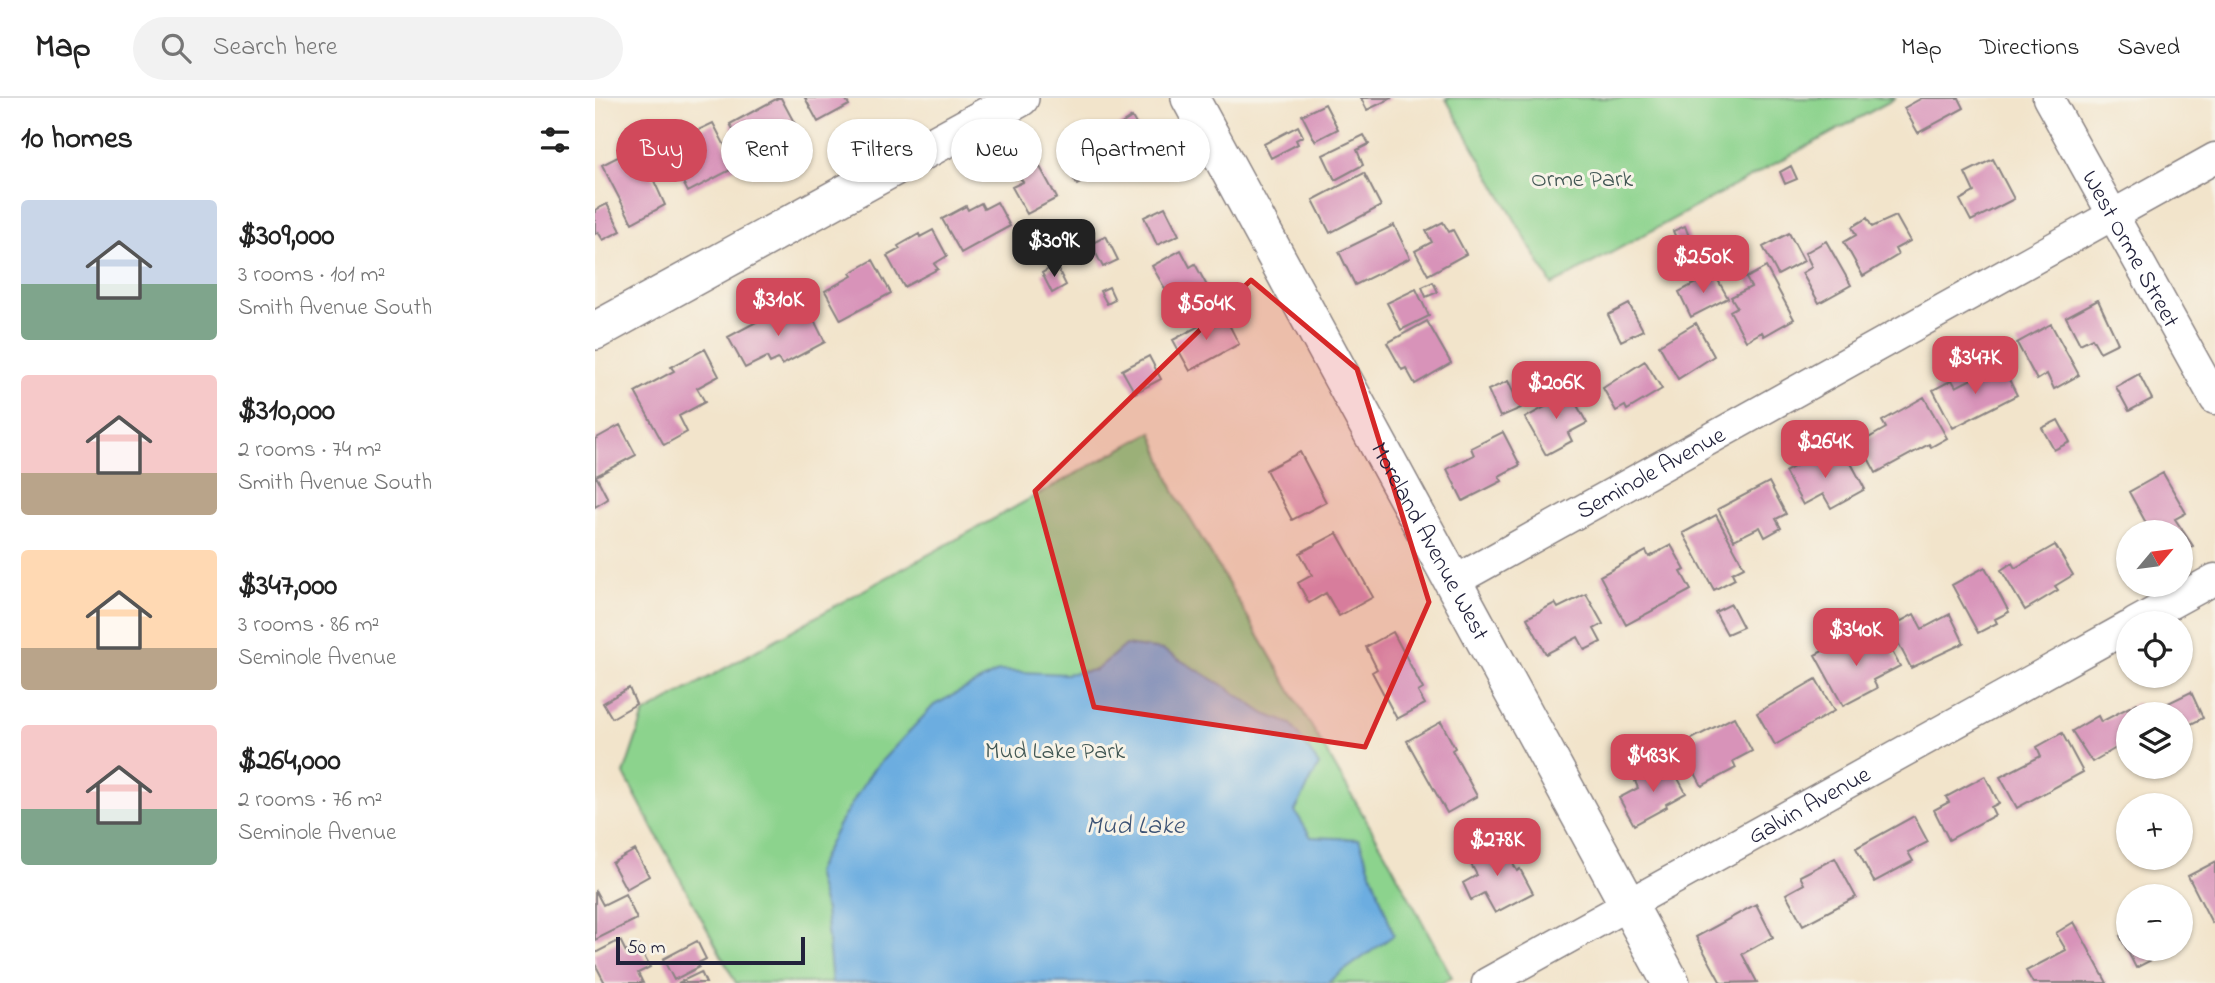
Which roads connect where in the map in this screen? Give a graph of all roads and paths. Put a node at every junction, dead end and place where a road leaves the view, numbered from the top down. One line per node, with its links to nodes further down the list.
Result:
1 (1020, 98): 6 (street)
2 (1190, 98): 9 (street, Moreland Avenue West)
3 (2048, 98): 5 (street, West Orme Street)
4 (2215, 158): 5 (street, Seminole Avenue)
5 (2111, 215): 7 (street, West Orme Street); 9 (street, Seminole Avenue)
6 (595, 331)
7 (2215, 398)
8 (2215, 579): 10 (street)
9 (1453, 582): 12 (street, Moreland Avenue West)
10 (2157, 611)
11 (2116, 634): 12 (street, Galvin Avenue)
12 (1629, 905): 13 (street, Galvin Avenue); 14 (street, Moreland Avenue West)
13 (1487, 983)
14 (1671, 983)

